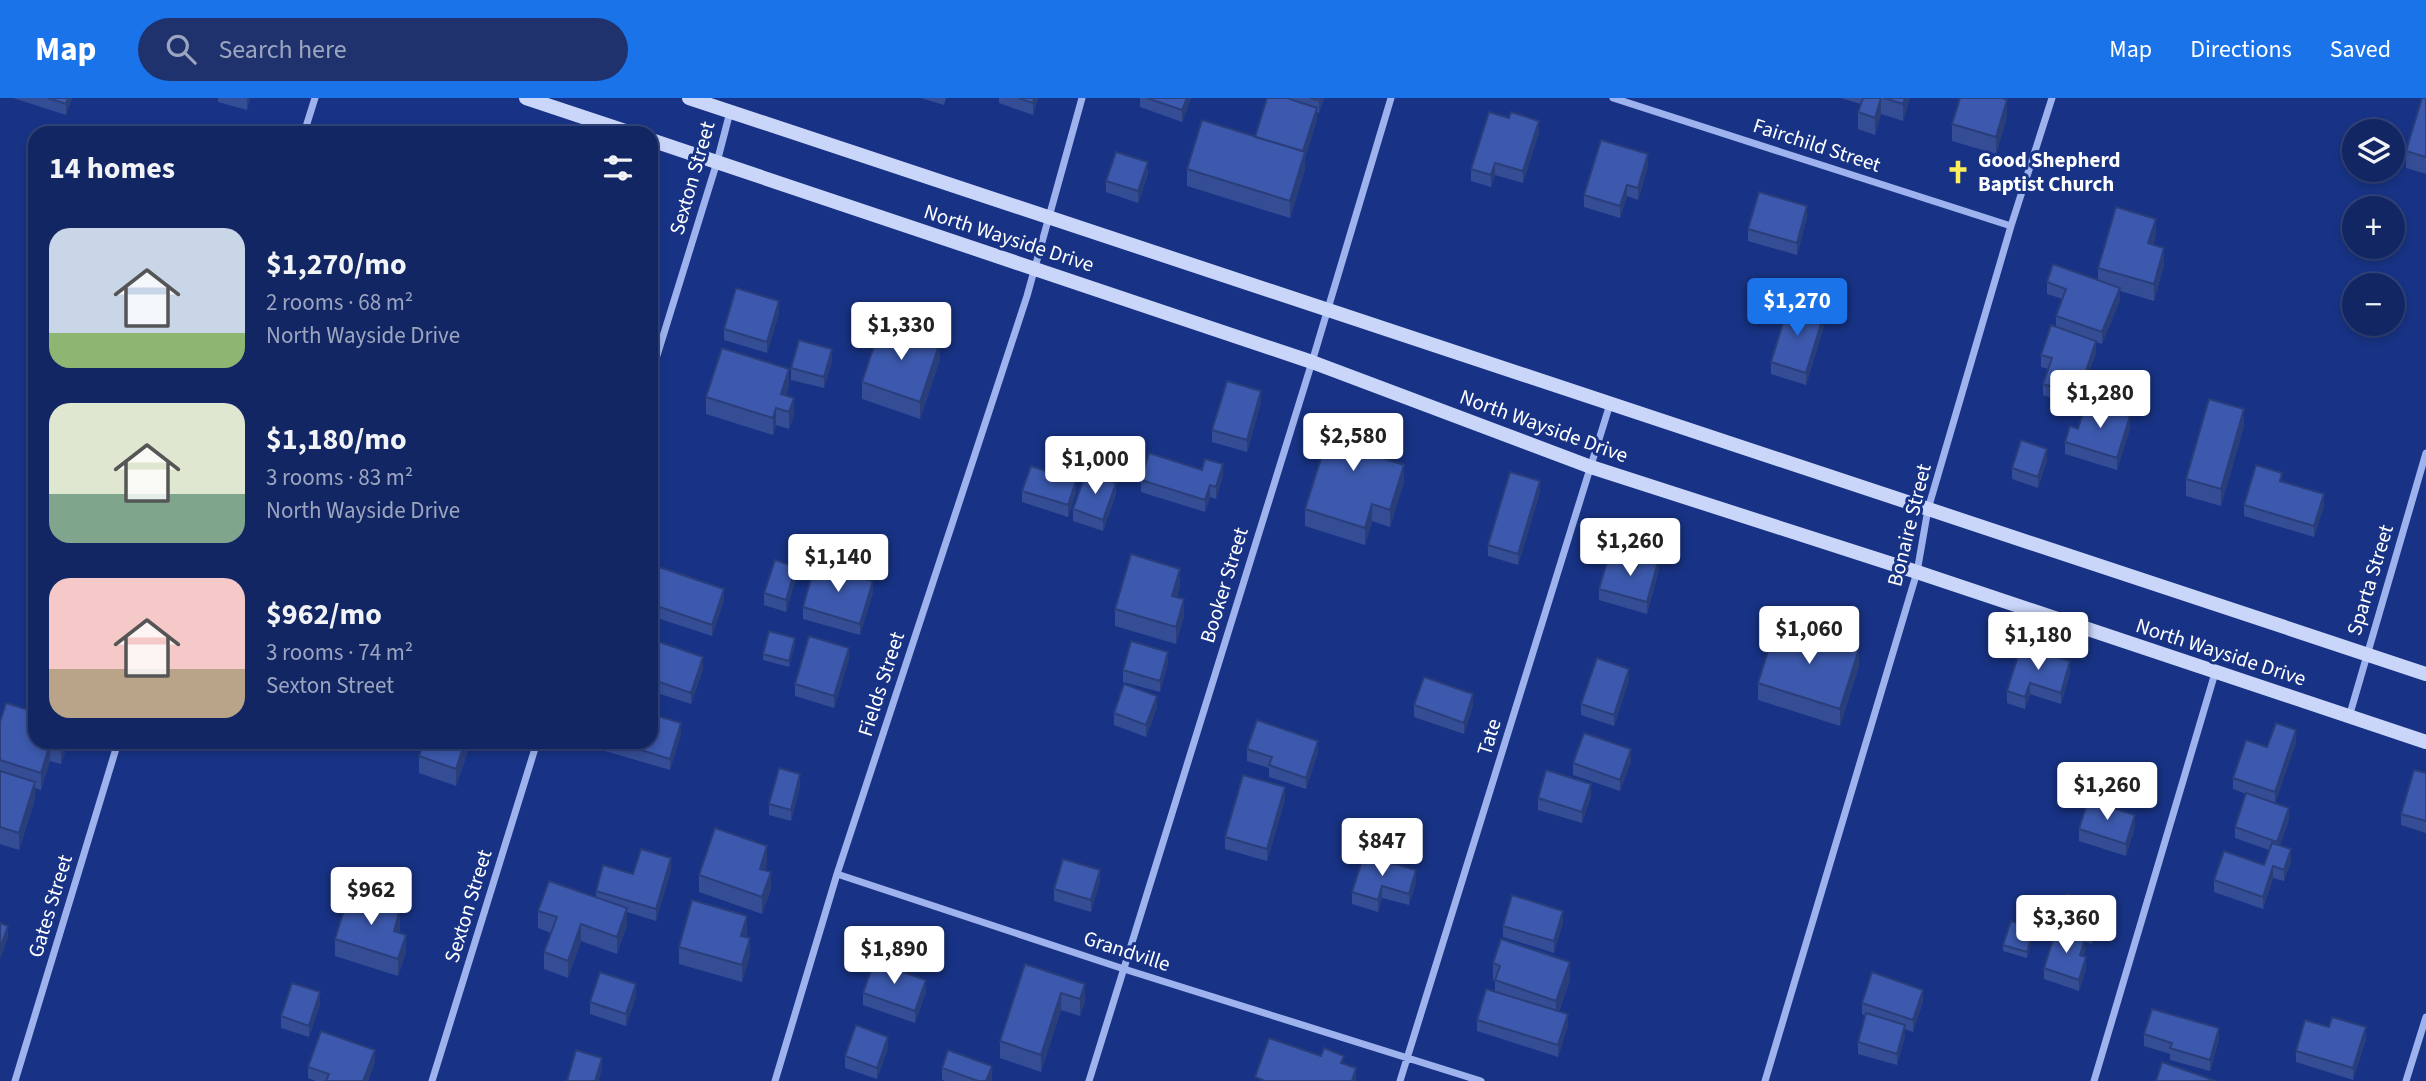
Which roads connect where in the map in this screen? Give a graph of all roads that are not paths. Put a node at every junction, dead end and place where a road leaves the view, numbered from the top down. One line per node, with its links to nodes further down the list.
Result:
1 (315, 98): 9 (street)
2 (526, 98): 10 (main road)
3 (689, 98): 8 (main road, North Wayside Drive)
4 (1082, 98): 13 (street, Fields Street)
5 (1391, 98): 16 (street, Booker Street)
6 (1613, 98): 14 (street, Fairchild Street)
7 (2052, 98): 14 (street, Bonaire Street)
8 (730, 112): 12 (street, Sexton Street); 13 (main road, North Wayside Drive)
9 (306, 126)
10 (610, 126)
11 (658, 142): 12 (main road, North Wayside Drive)
12 (717, 162): 15 (main road, North Wayside Drive); 17 (street, Sexton Street)
13 (1048, 217): 15 (street, Fields Street); 16 (main road, North Wayside Drive)
14 (2011, 226): 22 (street, Bonaire Street)
15 (1035, 267): 18 (main road, North Wayside Drive); 31 (street, Fields Street)
16 (1327, 309): 18 (street, Booker Street); 19 (main road, North Wayside Drive)
17 (658, 352)
18 (1312, 362): 21 (main road, North Wayside Drive); 32 (street, Booker Street)
19 (1610, 403): 21 (street, Tate); 22 (main road, North Wayside Drive)
20 (2426, 453): 24 (street, Sparta Street)
21 (1591, 467): 23 (main road, North Wayside Drive); 34 (street, Tate)
22 (1928, 509): 23 (street, Bonaire Street); 24 (main road, North Wayside Drive)
23 (1917, 572): 25 (main road, North Wayside Drive); 41 (street, Bonaire Street)
24 (2366, 654): 26 (main road, North Wayside Drive); 27 (street, Sparta Street)
25 (2215, 673): 27 (main road, North Wayside Drive); 42 (street)
26 (2426, 674)
27 (2349, 717): 28 (main road, North Wayside Drive)
28 (2426, 742)
29 (116, 749): 35 (street, Gates Street)
30 (535, 749): 36 (street, Sexton Street)
31 (837, 874): 32 (street, Grandville); 37 (street, Fields Street)
32 (1124, 969): 34 (street, Grandville); 38 (street, Booker Street)
33 (2426, 1017): 43 (street)
34 (1407, 1058): 39 (street, Tate); 40 (street, Grandville)
35 (15, 1081)
36 (432, 1081)
37 (775, 1081)
38 (1088, 1081)
39 (1400, 1081)
40 (1481, 1081)
41 (1765, 1081)
42 (2094, 1081)
43 (2406, 1081)

